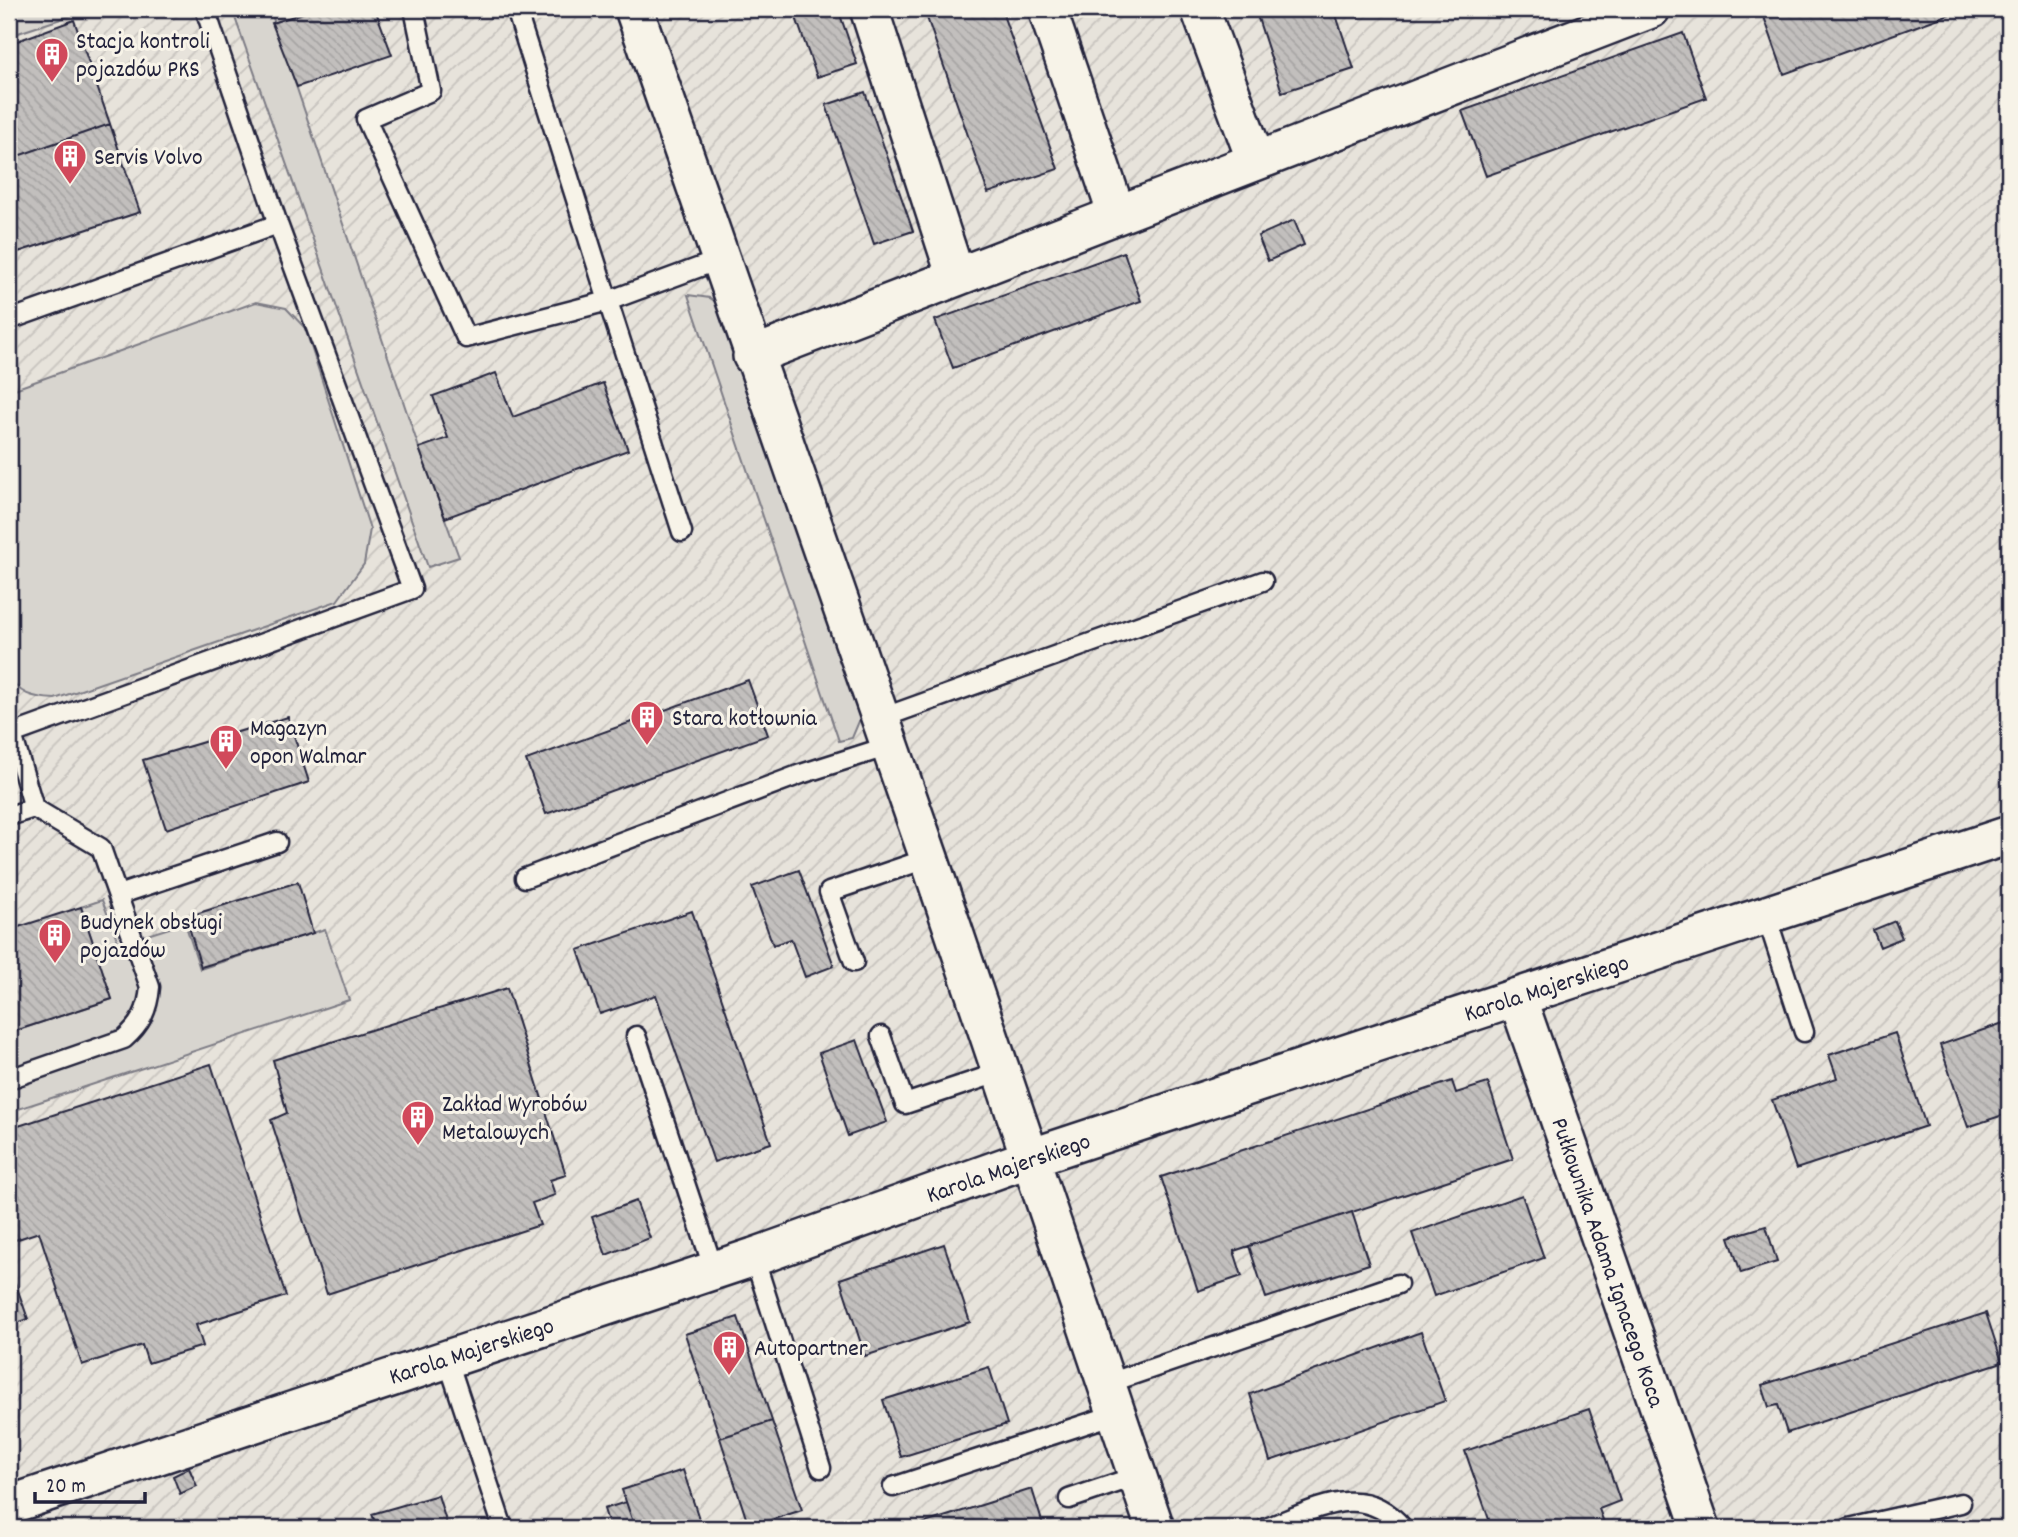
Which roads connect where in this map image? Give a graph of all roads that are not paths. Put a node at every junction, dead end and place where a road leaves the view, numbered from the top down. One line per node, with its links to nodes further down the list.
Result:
1 (205, 9): 11 (lane)
2 (414, 9): 14 (lane)
3 (516, 9): 14 (lane)
4 (634, 9): 12 (street)
5 (869, 9): 13 (street)
6 (1047, 9): 10 (street)
7 (1200, 9): 9 (street)
8 (1651, 9): 9 (street)
9 (1256, 161): 10 (street)
10 (1117, 215): 13 (street)
11 (278, 224): 15 (lane); 19 (lane)
12 (719, 260): 14 (lane); 16 (street)
13 (956, 277): 16 (street)
14 (608, 302): 17 (lane)
15 (9, 320)
16 (752, 356): 20 (street)
17 (682, 533)
18 (1262, 581): 20 (lane)
19 (10, 730): 21 (lane)
20 (884, 732): 25 (street); 26 (lane)
21 (34, 808): 22 (lane); 27 (lane)
22 (9, 816)
23 (2009, 835): 28 (street, Karola Majerskiego)
24 (277, 842): 27 (lane)
25 (929, 858): 29 (lane); 34 (street)
26 (525, 878)
27 (118, 895): 35 (lane)
28 (1766, 915): 30 (street, Karola Majerskiego); 31 (lane)
29 (854, 962)
30 (1517, 996): 36 (street, Karola Majerskiego); 52 (street, Pułkownika Adama Ignacego Koca)
31 (1804, 1032)
32 (636, 1036): 38 (lane)
33 (881, 1036): 34 (lane)
34 (1001, 1072): 36 (street)
35 (9, 1079)
36 (1030, 1158): 37 (street, Karola Majerskiego); 41 (street)
37 (754, 1257): 38 (street, Karola Majerskiego); 42 (lane)
38 (714, 1270): 40 (street, Karola Majerskiego)
39 (1398, 1284): 41 (lane)
40 (447, 1358): 47 (street, Karola Majerskiego); 48 (lane)
41 (1111, 1399): 43 (street); 44 (lane)
42 (821, 1468)
43 (1137, 1476): 45 (lane); 49 (street)
44 (893, 1487)
45 (1069, 1499)
46 (1961, 1503): 53 (lane)
47 (9, 1505)
48 (503, 1528)
49 (1154, 1528)
50 (1266, 1528): 51 (lane)
51 (1403, 1528)
52 (1701, 1528)
53 (1849, 1528)

